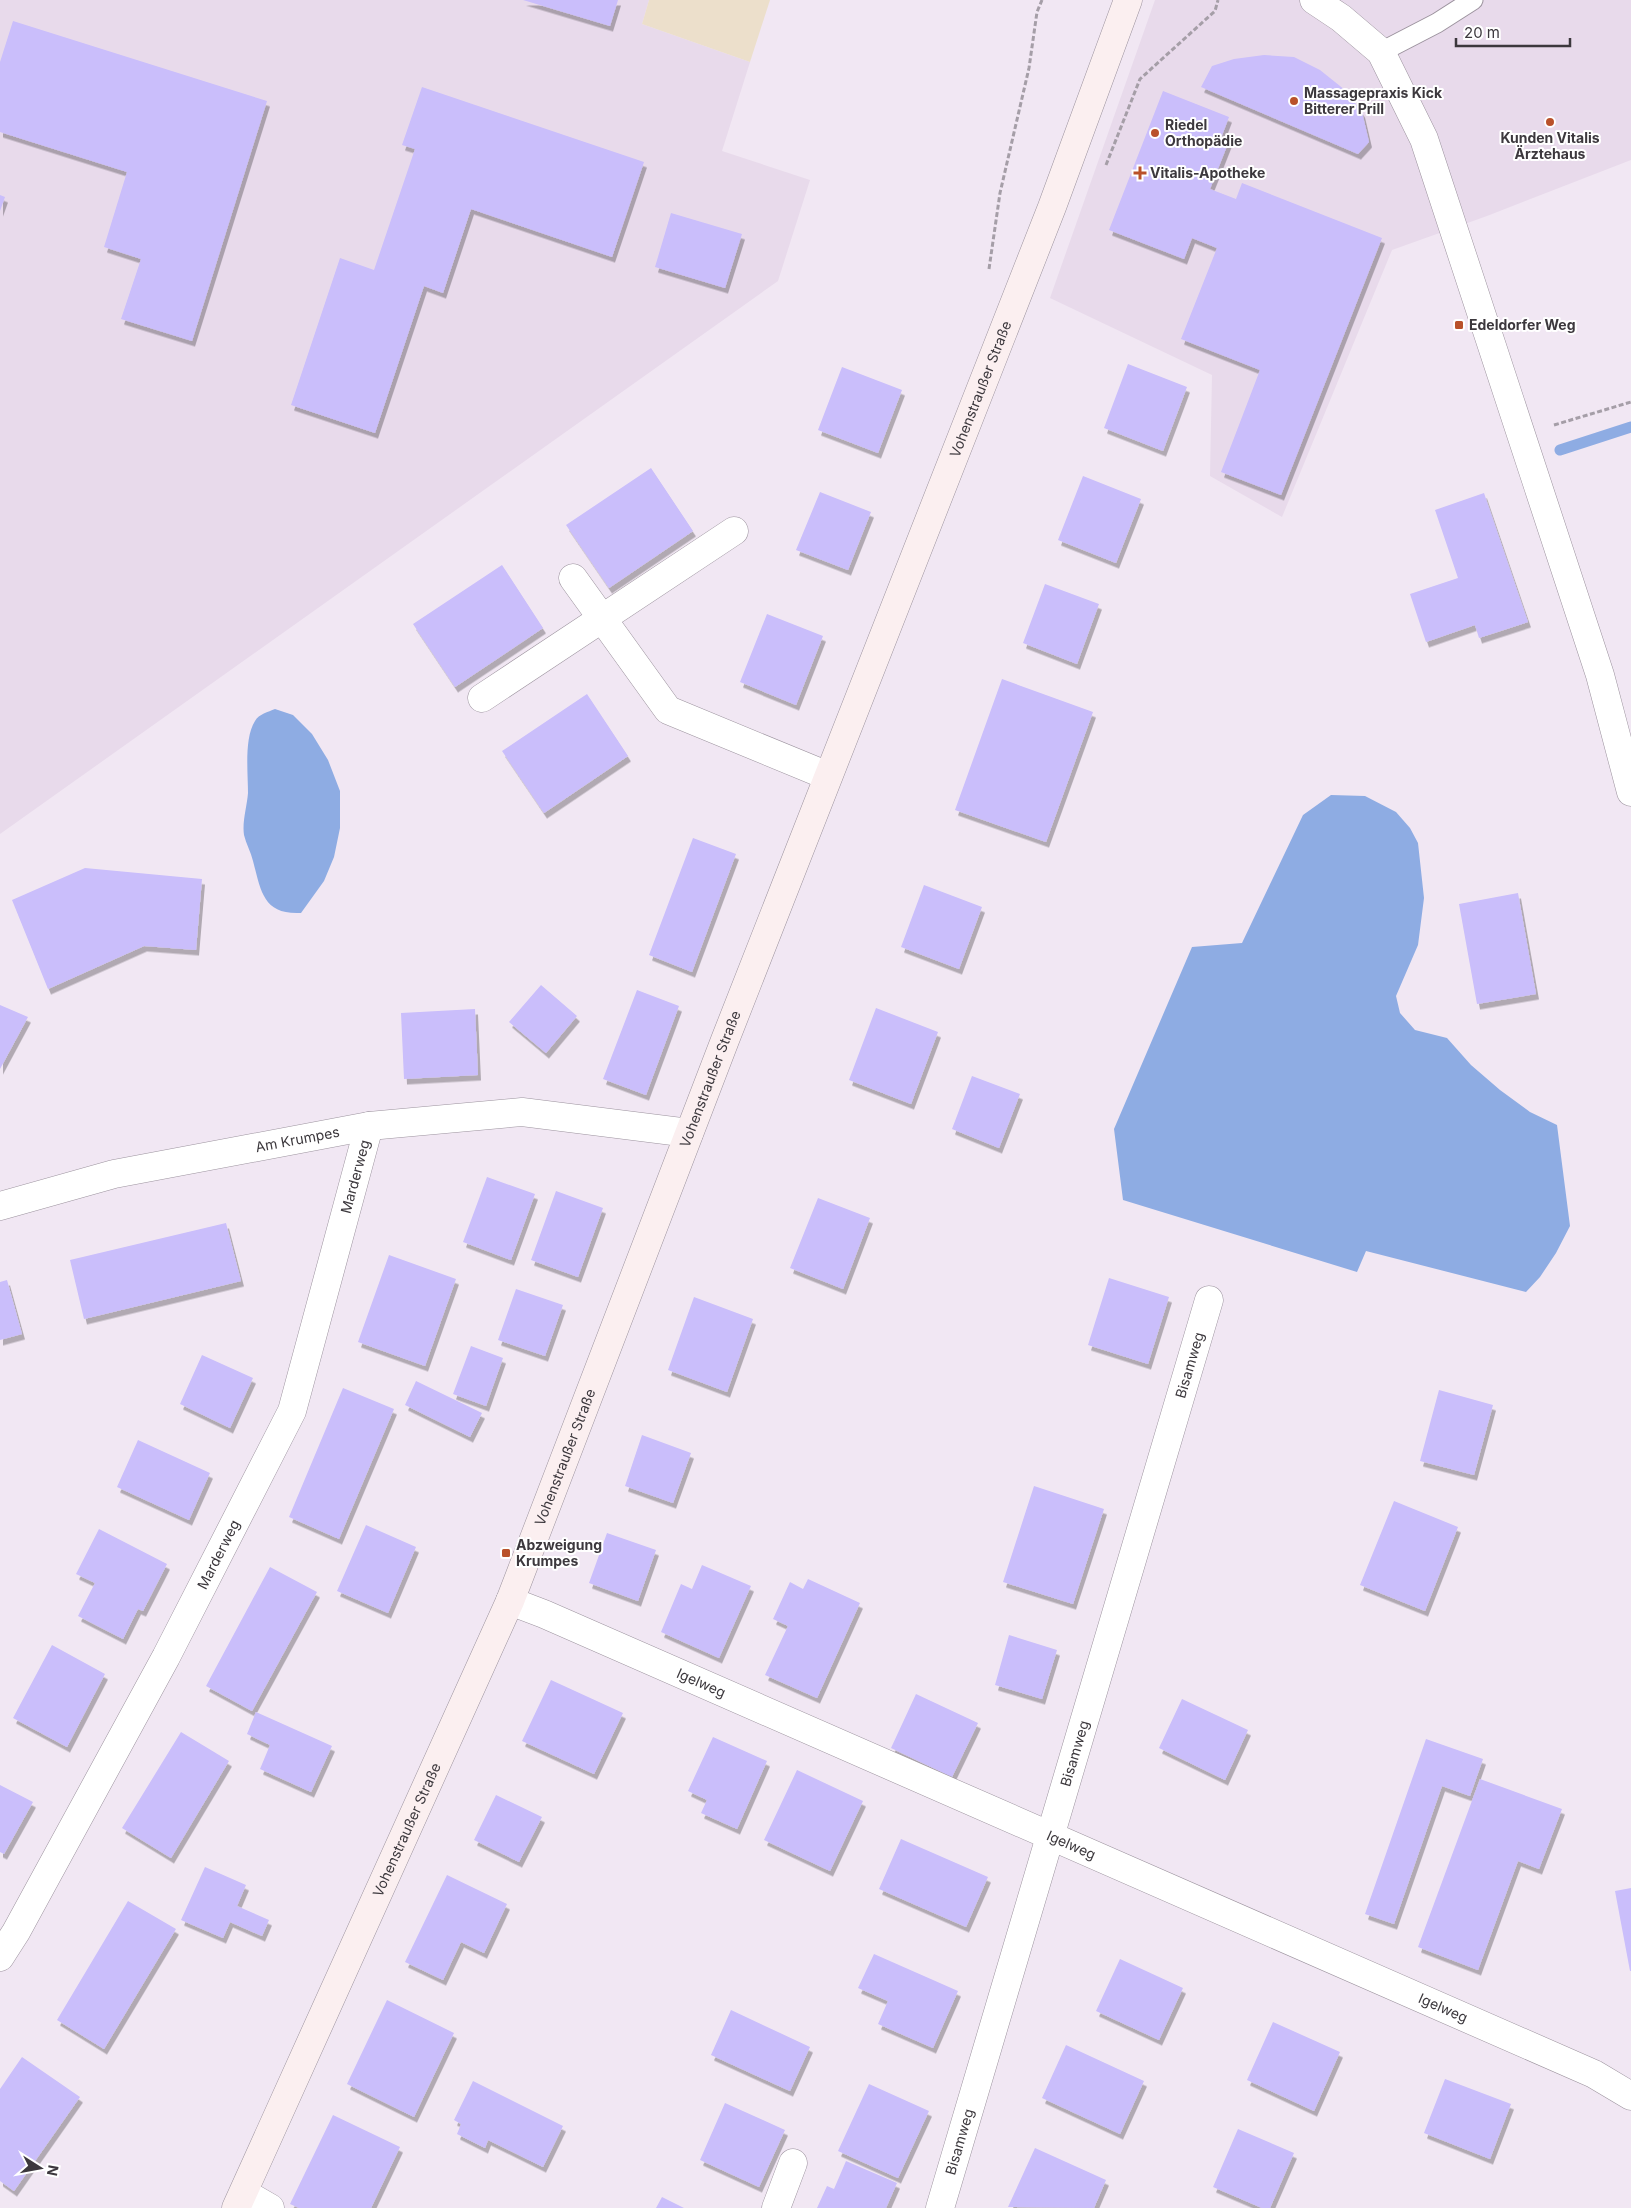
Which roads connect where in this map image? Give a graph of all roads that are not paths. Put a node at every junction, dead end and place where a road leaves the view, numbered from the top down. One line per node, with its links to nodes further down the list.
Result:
1 (1128, 0): 9 (main road, Vohenstraußer Straße)
2 (1314, 0): 4 (street)
3 (1473, 0): 4 (lane)
4 (1381, 52): 10 (street)
5 (734, 531): 7 (street)
6 (573, 578): 7 (street)
7 (602, 618): 8 (street); 9 (street)
8 (482, 698)
9 (828, 776): 12 (main road, Vohenstraußer Straße)
10 (1631, 792)
11 (369, 1126): 12 (street, Am Krumpes); 13 (street, Am Krumpes); 17 (street, Marderweg)
12 (689, 1133): 15 (main road, Vohenstraußer Straße)
13 (0, 1206)
14 (1209, 1300): 16 (street, Bisamweg)
15 (510, 1601): 16 (street, Igelweg); 20 (main road, Vohenstraußer Straße)
16 (1051, 1835): 18 (street, Igelweg); 23 (street, Bisamweg)
17 (0, 1957)
18 (1631, 2096)
19 (793, 2163): 22 (street)
20 (240, 2201): 21 (street)
21 (270, 2208)
22 (776, 2208)
23 (940, 2208)

